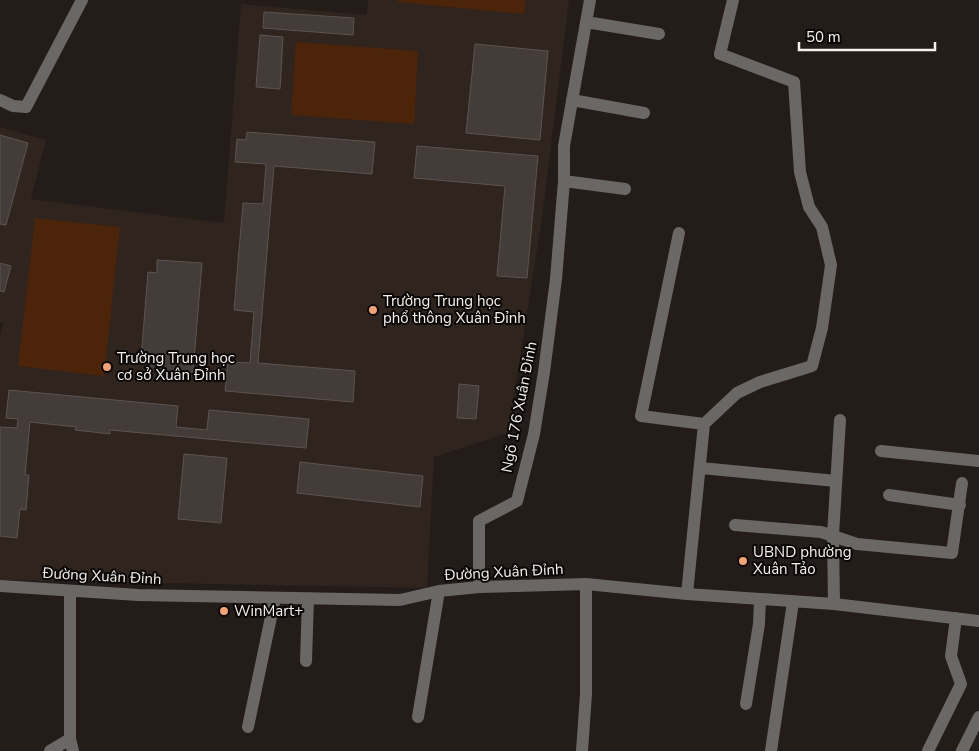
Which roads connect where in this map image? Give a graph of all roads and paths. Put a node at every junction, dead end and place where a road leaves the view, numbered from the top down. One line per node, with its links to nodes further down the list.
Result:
1 (82, 0): 6 (street)
2 (590, 0): 4 (street, Ngõ 176 Xuân Đỉnh)
3 (733, 0): 13 (street)
4 (586, 22): 5 (street); 7 (street, Ngõ 176 Xuân Đỉnh)
5 (659, 34)
6 (0, 100)
7 (572, 100): 8 (street); 9 (street, Ngõ 176 Xuân Đỉnh)
8 (644, 113)
9 (564, 181): 10 (street); 25 (street, Ngõ 176 Xuân Đỉnh)
10 (624, 189)
11 (679, 233): 13 (street)
12 (840, 420): 17 (street)
13 (704, 424): 16 (street)
14 (881, 451): 15 (street)
15 (979, 461)
16 (701, 468): 17 (street); 28 (street)
17 (836, 481): 22 (street)
18 (962, 483): 20 (street)
19 (889, 495): 20 (street)
20 (960, 505): 22 (street)
21 (735, 524): 22 (street)
22 (833, 535): 33 (street)
23 (586, 584): 25 (street, Đường Xuân Đỉnh); 28 (street, Đường Xuân Đỉnh); 43 (street)
24 (0, 586): 26 (street, Đường Xuân Đỉnh)
25 (479, 587): 27 (street, Đường Xuân Đỉnh)
26 (70, 592): 29 (street, Đường Xuân Đỉnh); 41 (street)
27 (439, 592): 31 (street, Đường Xuân Đỉnh); 38 (street)
28 (687, 594): 30 (street, Đường Xuân Đỉnh)
29 (276, 598): 31 (street, Đường Xuân Đỉnh); 40 (street)
30 (760, 598): 32 (street, Đường Xuân Đỉnh); 37 (street)
31 (308, 600): 36 (street)
32 (793, 602): 33 (street, Đường Xuân Đỉnh); 44 (street)
33 (834, 604): 34 (street, Đường Xuân Đỉnh)
34 (956, 618): 35 (street, Đường Xuân Đỉnh); 45 (street)
35 (979, 620)
36 (306, 662)
37 (746, 704)
38 (418, 717)
39 (979, 717): 46 (street)
40 (248, 727)
41 (72, 745): 42 (street)
42 (50, 751)
43 (582, 751)
44 (772, 751)
45 (928, 751)
46 (962, 751)

